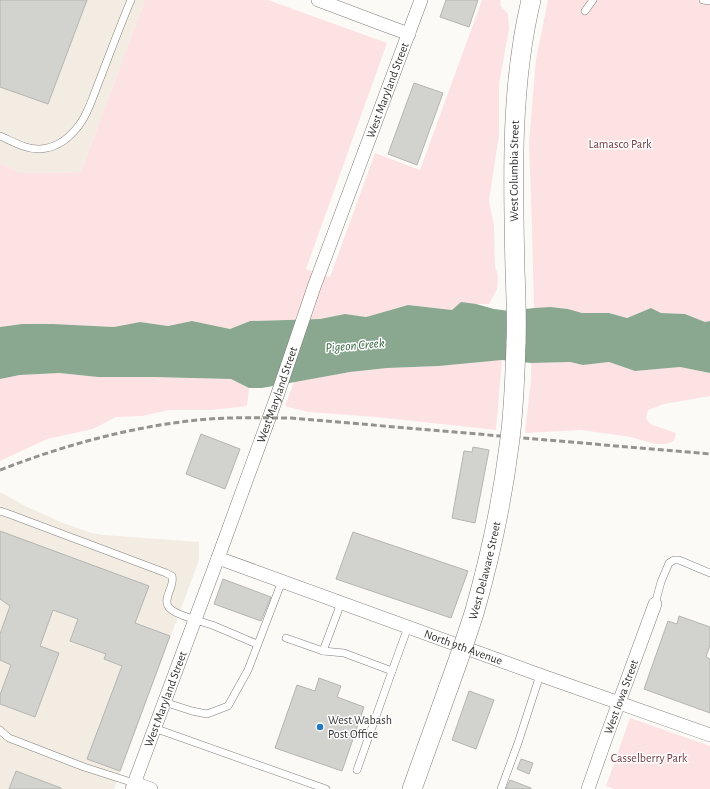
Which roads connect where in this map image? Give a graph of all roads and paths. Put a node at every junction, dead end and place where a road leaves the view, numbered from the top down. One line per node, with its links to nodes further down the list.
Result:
1 (131, 0): 10 (lane)
2 (318, 0): 9 (street)
3 (421, 0): 9 (street, West Maryland Street)
4 (531, 0): 11 (main road, West Columbia Street)
5 (593, 0): 8 (lane)
6 (703, 0): 7 (lane)
7 (710, 1)
8 (585, 12)
9 (409, 34): 13 (street, West Maryland Street)
10 (0, 136)
11 (516, 343): 35 (main road, West Delaware Street, bridge)
12 (0, 511): 18 (lane)
13 (218, 558): 15 (street, North 9th Avenue); 18 (street, West Maryland Street)
14 (710, 573): 17 (lane)
15 (282, 581): 16 (street, North 9th Avenue); 21 (lane)
16 (341, 603): 19 (street, North 9th Avenue); 22 (lane)
17 (655, 604): 26 (street, West Iowa Street)
18 (195, 620): 21 (lane); 25 (street, West Maryland Street)
19 (408, 627): 23 (lane); 24 (street, North 9th Avenue)
20 (286, 638): 22 (lane)
21 (257, 644): 25 (lane)
22 (323, 651): 23 (lane)
23 (392, 671): 30 (lane)
24 (540, 675): 26 (street, North 9th Avenue); 36 (lane)
25 (164, 702): 27 (street, West Maryland Street)
26 (620, 703): 29 (street, North 9th Avenue); 32 (street, West Iowa Street)
27 (154, 728): 31 (street, West Maryland Street); 34 (lane)
28 (0, 730): 31 (lane)
29 (710, 735)
30 (357, 770)
31 (133, 786): 33 (street)
32 (591, 788)
33 (151, 789)
34 (326, 789)
35 (412, 789)
36 (501, 789)

